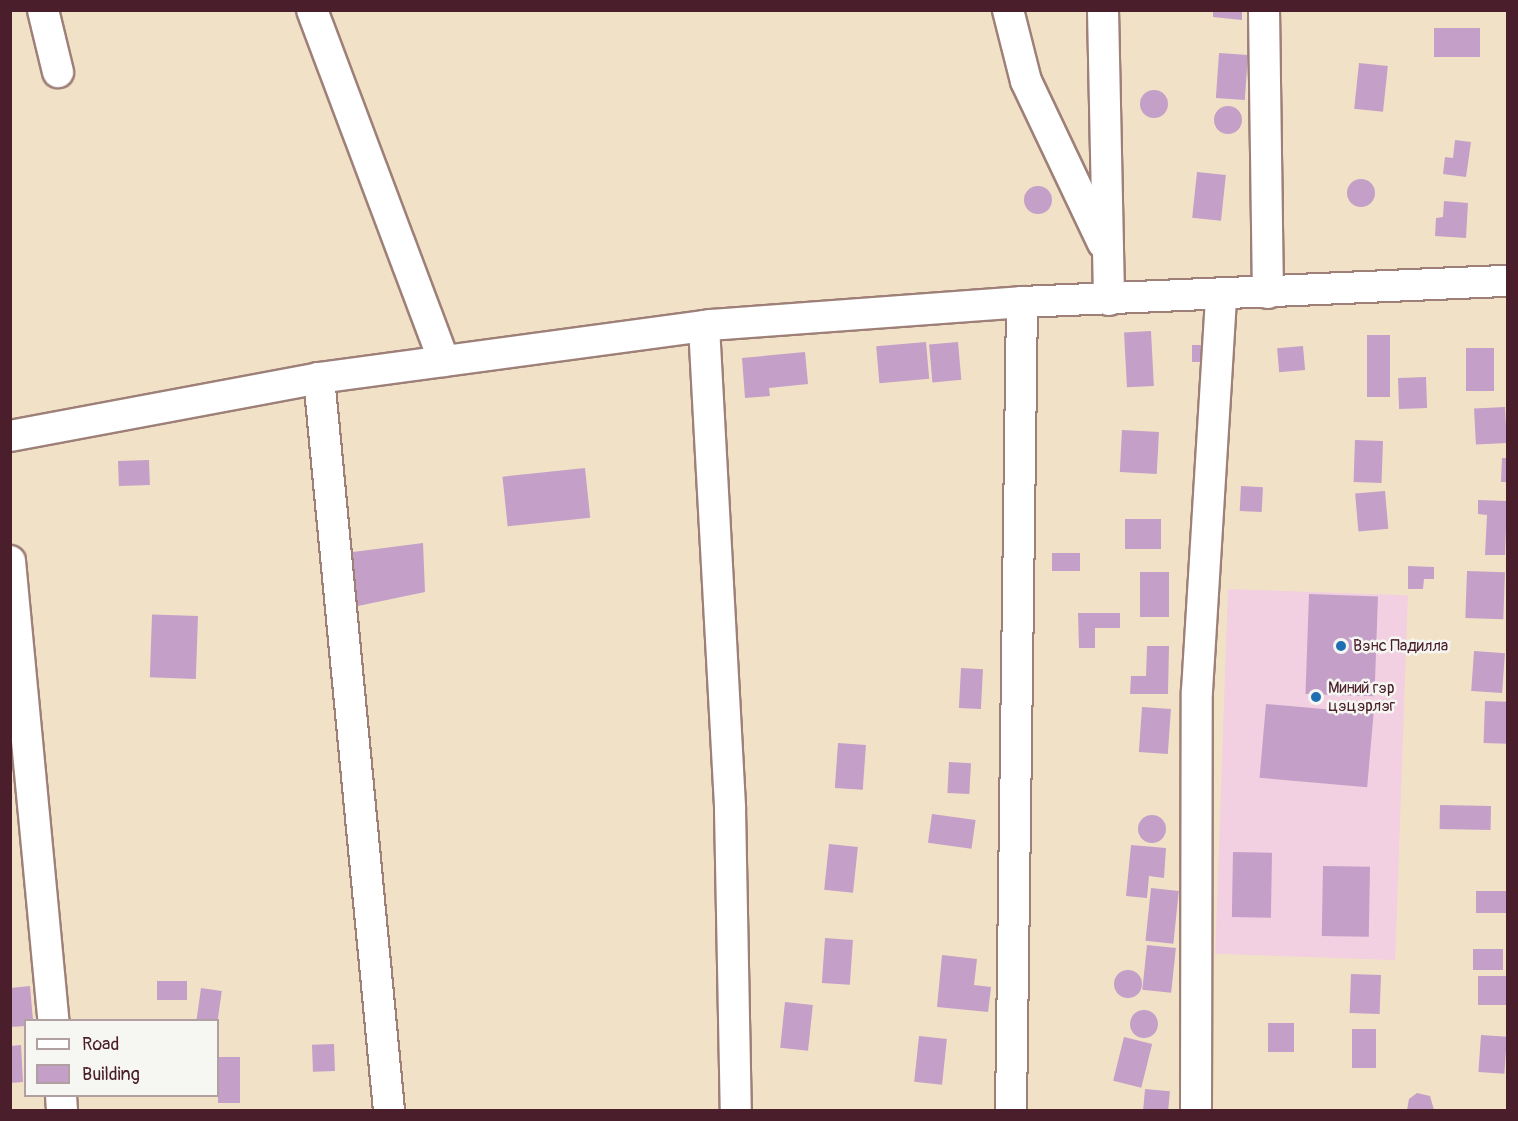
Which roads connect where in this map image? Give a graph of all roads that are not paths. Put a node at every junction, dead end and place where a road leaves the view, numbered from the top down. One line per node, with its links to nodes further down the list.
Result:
1 (43, 10): 6 (street)
2 (312, 10): 14 (street)
3 (1008, 10): 7 (street)
4 (1103, 10): 7 (street)
5 (1264, 10): 9 (street)
6 (58, 72)
7 (1108, 253): 11 (street)
8 (1508, 281): 9 (street)
9 (1268, 293): 10 (street)
10 (1221, 295): 11 (street); 22 (street)
11 (1109, 300): 12 (street)
12 (1022, 302): 13 (street); 21 (street)
13 (704, 326): 14 (street); 20 (street)
14 (444, 361): 15 (street)
15 (319, 378): 16 (street); 19 (street)
16 (10, 436)
17 (10, 561): 18 (street)
18 (54, 1019)
19 (389, 1110)
20 (736, 1110)
21 (1011, 1110)
22 (1199, 1110)

